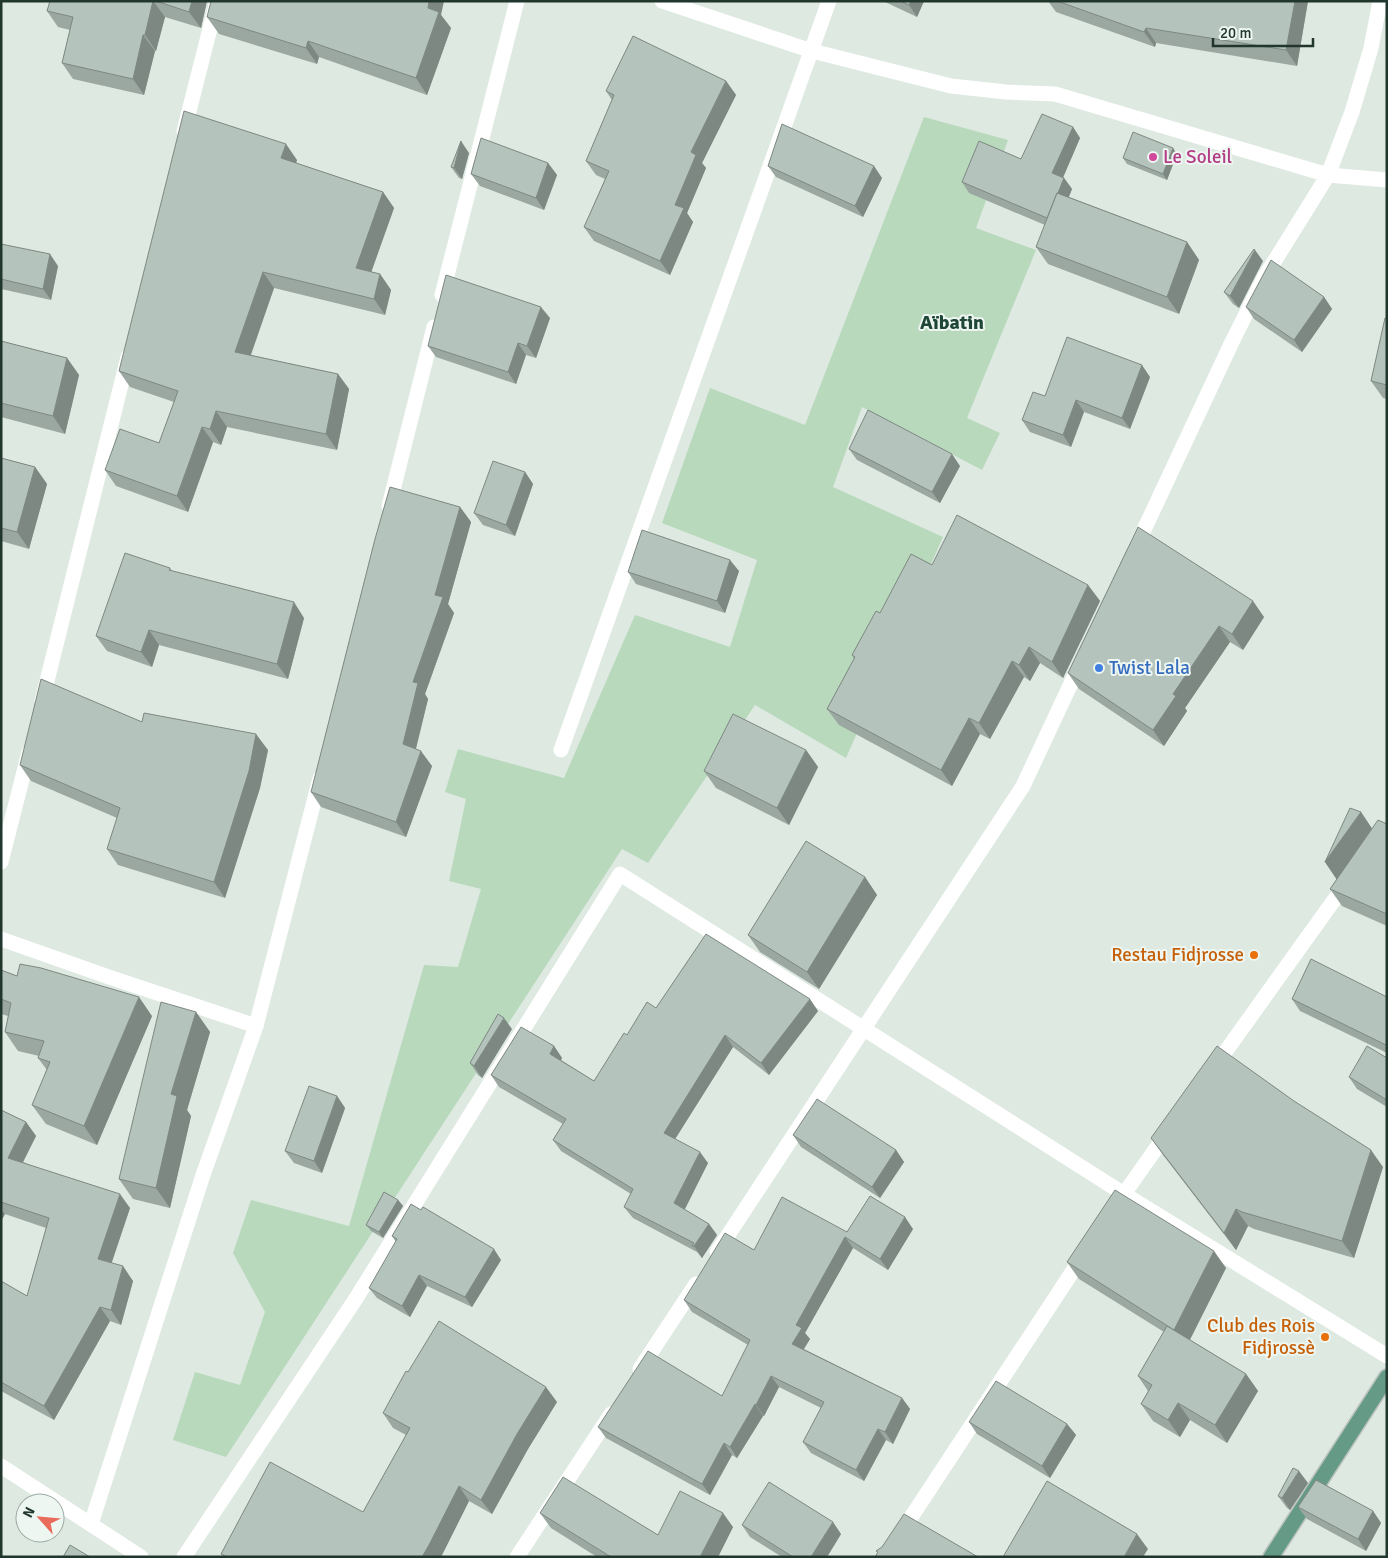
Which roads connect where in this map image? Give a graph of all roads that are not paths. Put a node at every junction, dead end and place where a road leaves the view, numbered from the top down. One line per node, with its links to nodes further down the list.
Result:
1 (217, 1): 7 (street)
2 (517, 1): 11 (street)
3 (662, 1): 6 (street)
4 (829, 1): 6 (street)
5 (1380, 1): 8 (street)
6 (812, 51): 8 (street); 16 (street)
7 (180, 146)
8 (1328, 175): 9 (street); 12 (street)
9 (1387, 180)
10 (132, 340): 14 (street)
11 (384, 523)
12 (1129, 561)
13 (1087, 651): 22 (street)
14 (38, 717)
15 (33, 736): 18 (street)
16 (561, 750)
17 (323, 765): 21 (street)
18 (1, 862)
19 (1352, 874): 23 (street)
20 (1, 939): 21 (street)
21 (256, 1026): 33 (street)
22 (864, 1029): 25 (street); 30 (street); 35 (street)
23 (1204, 1082)
24 (1175, 1122): 25 (street)
25 (1124, 1194): 26 (street); 28 (street)
26 (1113, 1211)
27 (1091, 1244): 37 (street)
28 (1387, 1356)
29 (1387, 1377): 38 (main road)
30 (630, 1385)
31 (619, 1402): 36 (street)
32 (1, 1466): 33 (street)
33 (91, 1524): 34 (street)
34 (141, 1557)
35 (184, 1557)
36 (517, 1557)
37 (885, 1557)
38 (1271, 1557)

